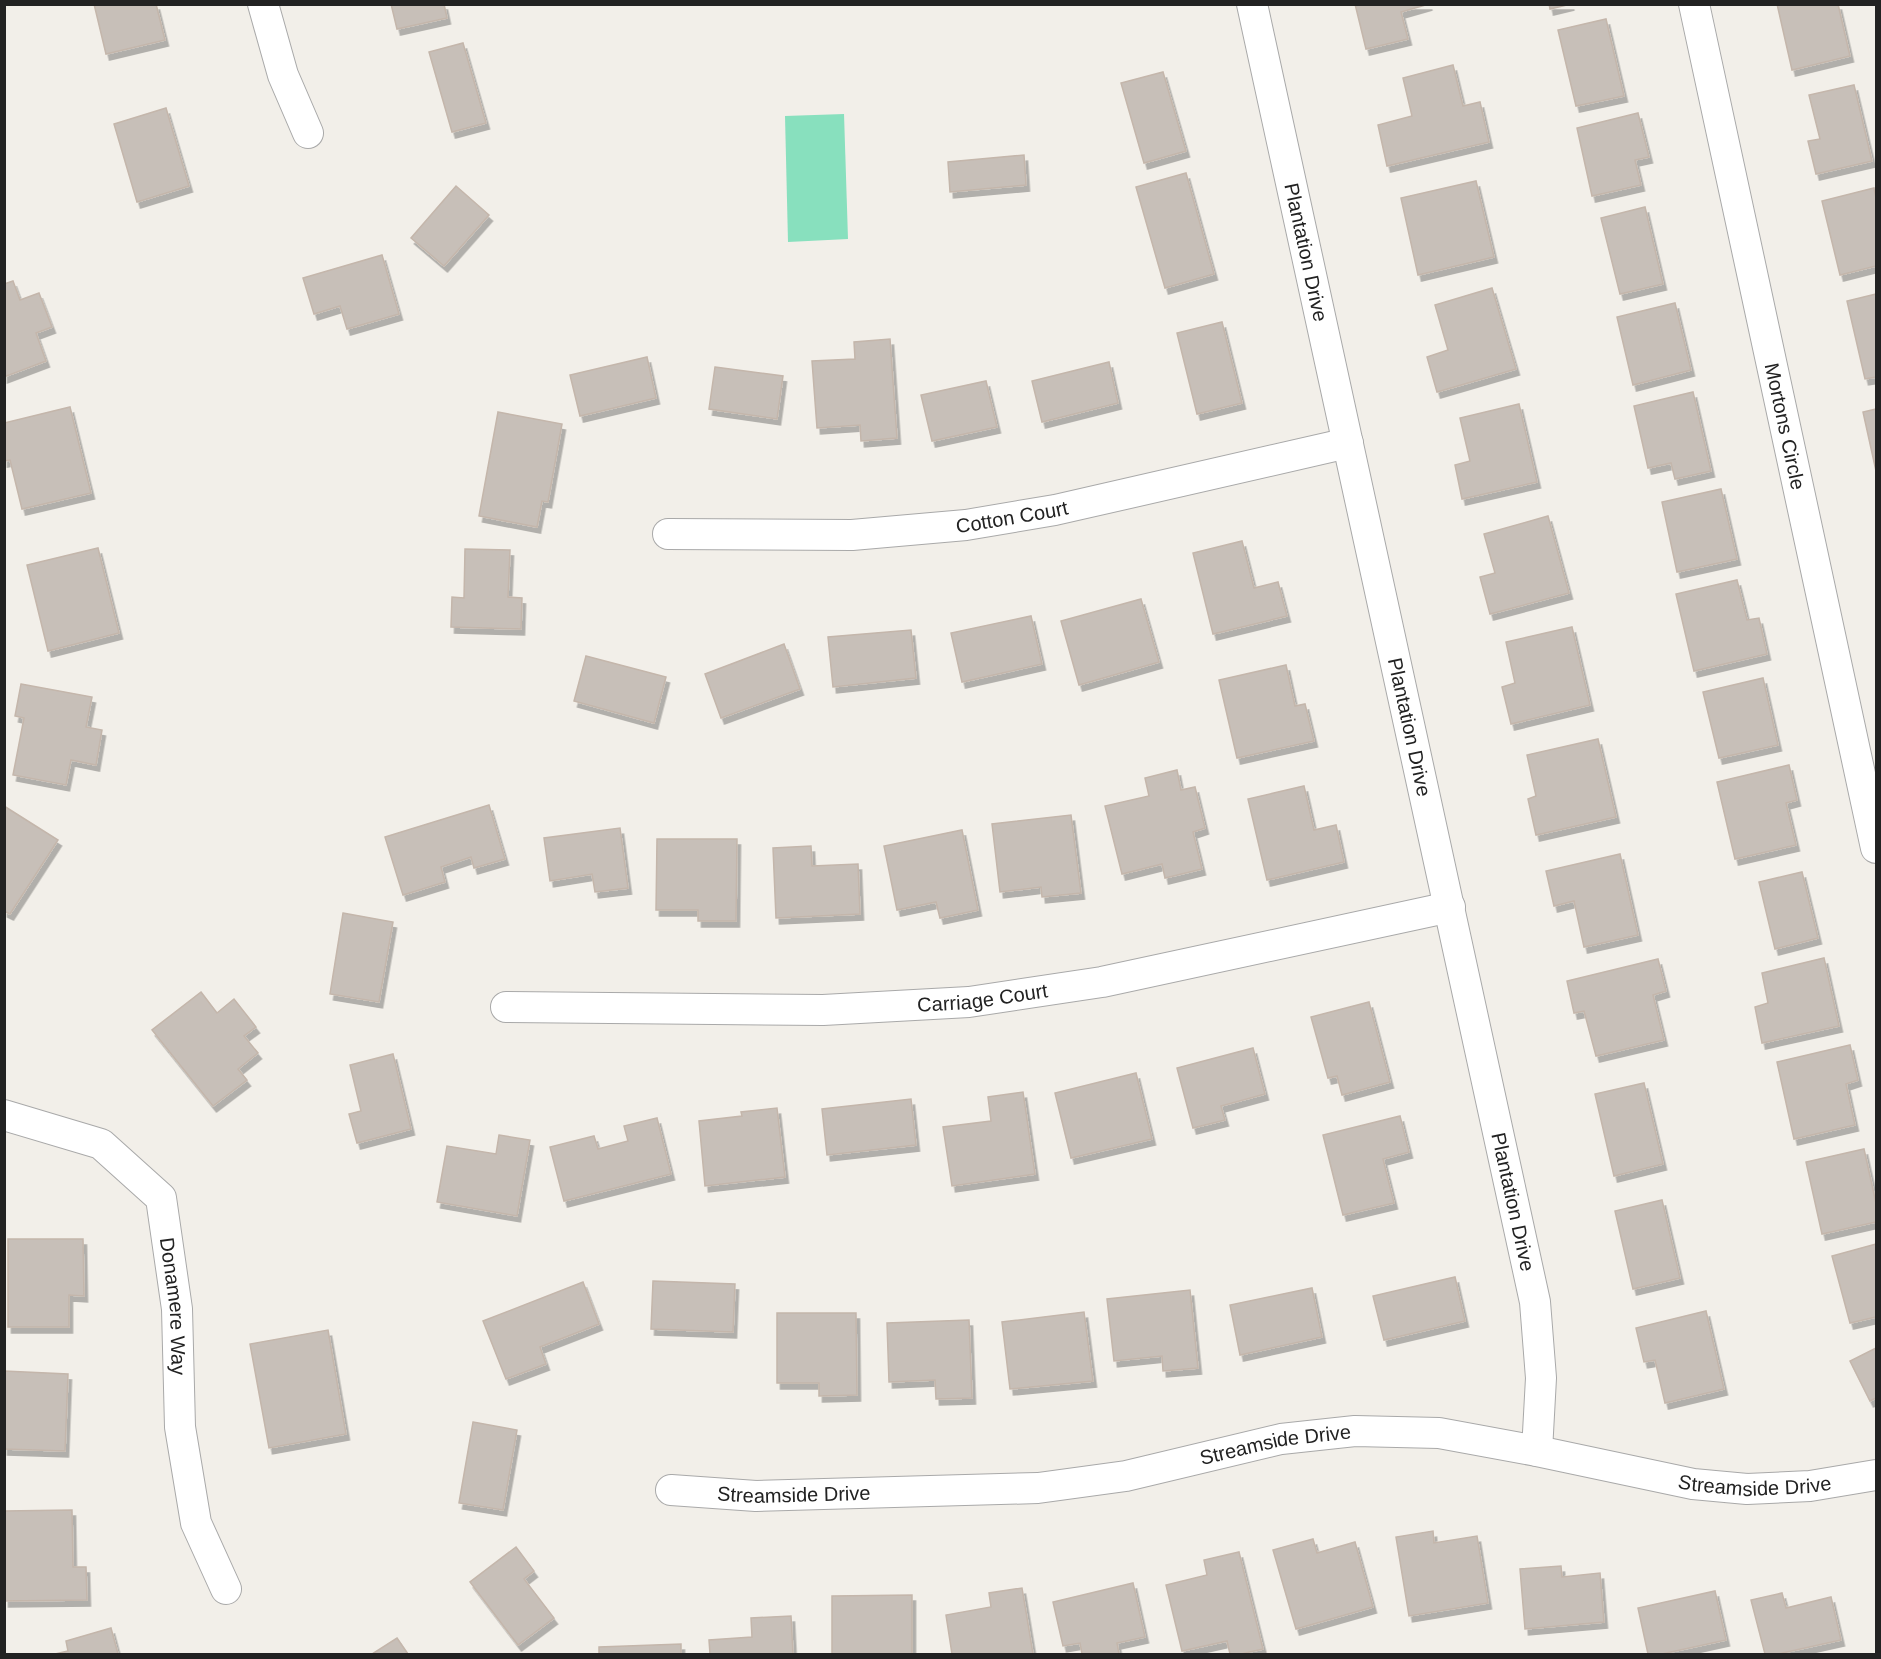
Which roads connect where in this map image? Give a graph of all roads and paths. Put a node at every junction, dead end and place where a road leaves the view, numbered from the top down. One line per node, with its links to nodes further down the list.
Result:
1 (263, 4): 4 (street)
2 (1252, 4): 5 (street, Plantation Drive)
3 (1694, 4): 7 (street, Mortons Circle)
4 (308, 134)
5 (1348, 443): 6 (street, Cotton Court); 8 (street, Plantation Drive)
6 (668, 534)
7 (1876, 848)
8 (1450, 907): 9 (street, Carriage Court); 11 (street, Plantation Drive)
9 (506, 1007)
10 (4, 1115): 14 (street, Donamere Way)
11 (1537, 1451): 12 (street, Streamside Drive); 13 (street, Streamside Drive)
12 (1876, 1475)
13 (671, 1490)
14 (226, 1589)

